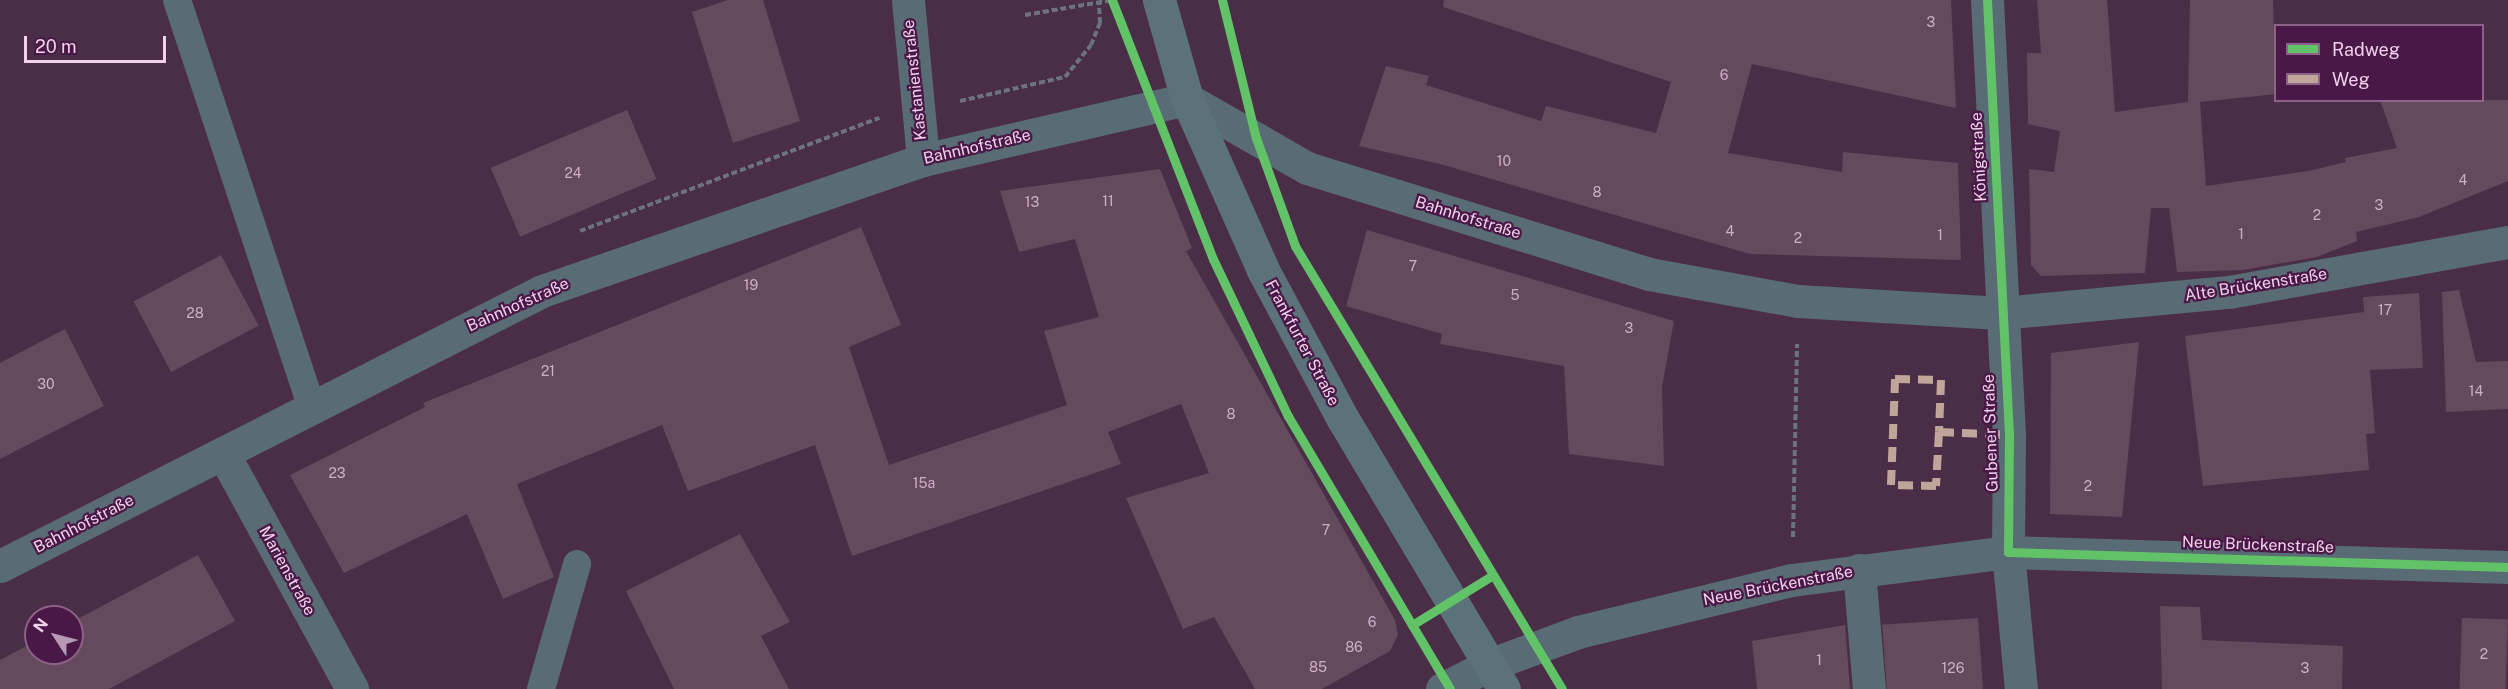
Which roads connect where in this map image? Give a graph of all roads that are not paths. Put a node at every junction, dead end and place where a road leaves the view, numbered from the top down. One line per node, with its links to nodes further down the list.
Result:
1 (177, 0): 9 (lane)
2 (908, 0): 6 (street, Kastanienstraße)
3 (1160, 0): 5 (main road, Frankfurter Straße)
4 (1986, 0): 8 (street, Königstraße)
5 (1187, 99): 6 (street, Bahnhofstraße); 8 (street, Bahnhofstraße); 16 (main road, Frankfurter Straße)
6 (923, 160): 9 (street, Bahnhofstraße)
7 (2508, 242): 8 (street, Alte Brückenstraße)
8 (2001, 313): 11 (street, Gubener Straße)
9 (311, 406): 10 (street, Bahnhofstraße)
10 (223, 453): 13 (street, Bahnhofstraße); 17 (street, Marienstraße)
11 (2008, 552): 14 (street, Neue Brückenstraße); 15 (street, Neue Brückenstraße); 21 (street, Gubener Straße)
12 (577, 564): 18 (lane)
13 (0, 566)
14 (2508, 567)
15 (1859, 570): 16 (street, Neue Brückenstraße); 20 (street)
16 (1496, 677): 19 (street, Neue Brückenstraße)
17 (352, 689)
18 (541, 689)
19 (1442, 689)
20 (1869, 689)
21 (2021, 689)

